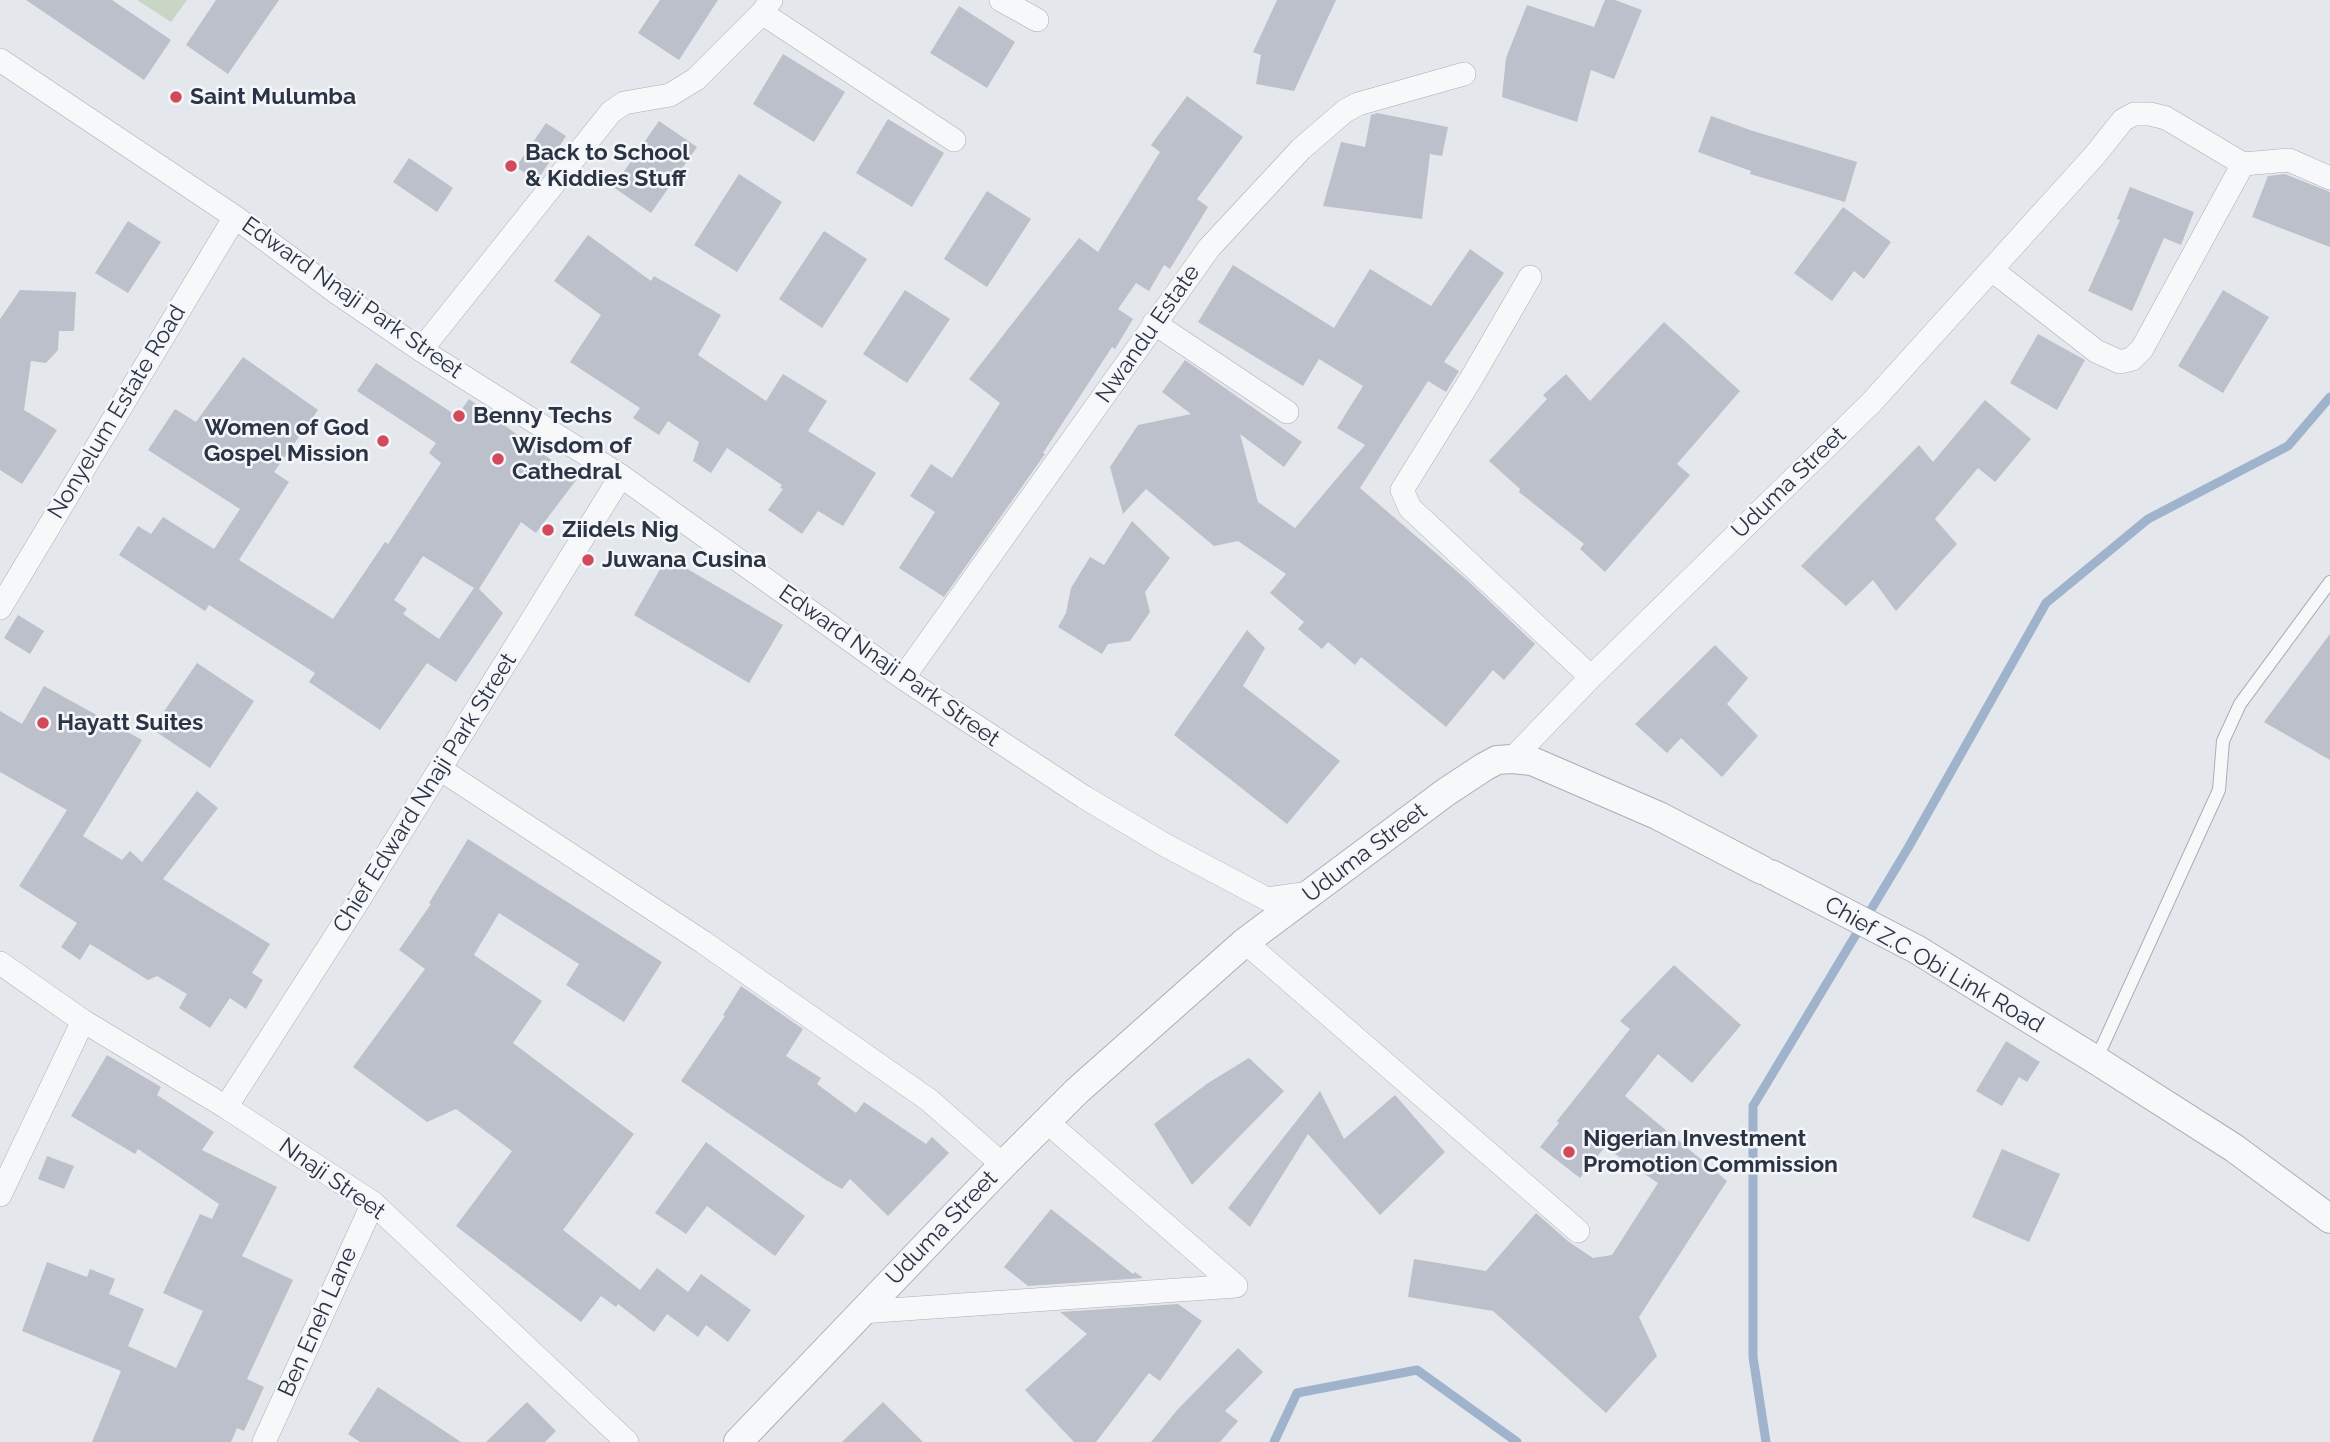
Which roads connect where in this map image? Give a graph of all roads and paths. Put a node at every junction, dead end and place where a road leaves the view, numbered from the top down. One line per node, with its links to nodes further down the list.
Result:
1 (1001, 0): 3 (street)
2 (766, 6): 6 (street); 13 (street)
3 (1037, 20)
4 (0, 60): 9 (street, Edward Nnaji Park Street)
5 (1464, 74): 12 (street, Nwandu Estate)
6 (954, 140)
7 (2243, 164): 8 (street); 10 (street, Uduma Street); 10 (street)
8 (2330, 178)
9 (235, 217): 13 (street, Edward Nnaji Park Street); 17 (street, Nonyelum Estate Road)
10 (1992, 270): 18 (street, Uduma Street)
11 (1530, 277): 18 (street)
12 (1154, 323): 14 (street); 19 (street, Nwandu Estate)
13 (421, 350): 15 (street, Edward Nnaji Park Street)
14 (1287, 412)
15 (621, 476): 19 (street, Edward Nnaji Park Street); 21 (street, Chief Edward Nnaji Park Street)
16 (2330, 582): 26 (lane)
17 (0, 608)
18 (1591, 677): 20 (street, Uduma Street)
19 (903, 678): 22 (street, Edward Nnaji Park Street)
20 (1511, 759): 22 (street, Uduma Street); 26 (street, Chief Z.C Obi Link Road)
21 (440, 769): 27 (street, Chief Edward Nnaji Park Street); 29 (street)
22 (1310, 894): 23 (street, Uduma Street)
23 (1245, 942): 28 (street, Uduma Street); 33 (street)
24 (0, 963): 25 (street, Nnaji Street)
25 (83, 1021): 27 (street, Nnaji Street); 30 (street)
26 (2096, 1060): 32 (street, Chief Z.C Obi Link Road)
27 (226, 1107): 31 (street, Nnaji Street)
28 (1046, 1121): 29 (street, Uduma Street); 34 (street)
29 (1003, 1164): 34 (street, Uduma Street)
30 (0, 1195)
31 (373, 1203): 35 (street, Ben Eneh Lane); 36 (street, Nnaji Street)
32 (2330, 1219)
33 (1578, 1231)
34 (861, 1312): 37 (street, Uduma Street)
35 (264, 1442)
36 (626, 1442)
37 (738, 1442)

